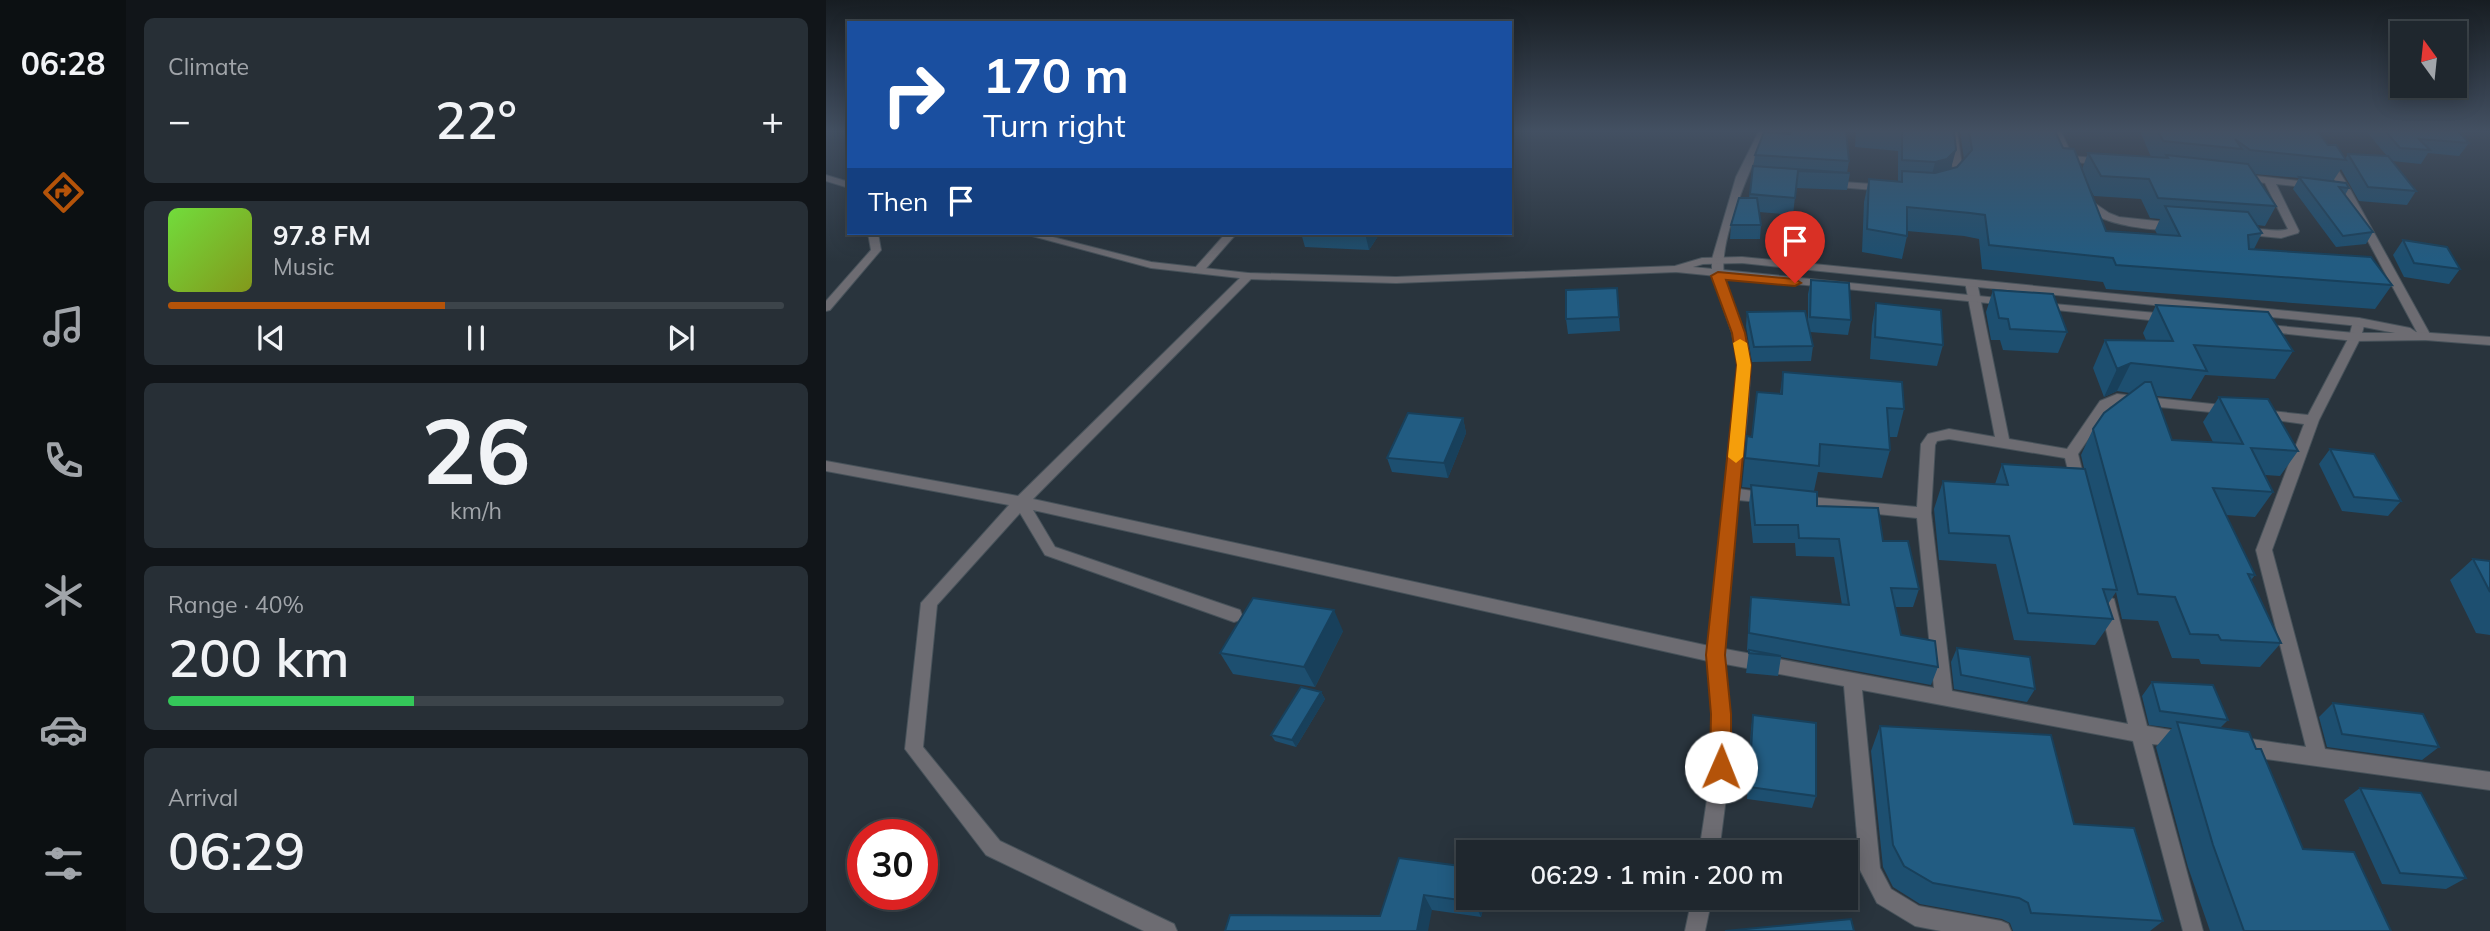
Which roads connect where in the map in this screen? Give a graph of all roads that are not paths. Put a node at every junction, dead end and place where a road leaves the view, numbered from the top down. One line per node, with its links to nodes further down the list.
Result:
1 (1748, 174): 20 (street)
2 (1957, 174): 11 (street)
3 (2337, 174): 13 (street)
4 (2227, 175): 6 (street)
5 (826, 178): 8 (street)
6 (2269, 180): 9 (street); 16 (street)
7 (1817, 183): 12 (street)
8 (847, 184)
9 (2320, 186)
10 (2333, 187): 13 (street)
11 (1938, 188)
12 (1894, 189)
13 (2346, 189): 33 (street)
14 (2081, 190): 15 (street)
15 (2190, 228)
16 (2229, 231)
17 (873, 235): 29 (street)
18 (1033, 235): 22 (street)
19 (1230, 235): 22 (street)
20 (1717, 259): 21 (street); 24 (street); 25 (street)
21 (1676, 269): 23 (street); 24 (street)
22 (1198, 271): 23 (street)
23 (1248, 276): 40 (street)
24 (1718, 276): 26 (street); 39 (street)
25 (1971, 282): 26 (street); 32 (street)
26 (1974, 299): 27 (street); 36 (street)
27 (2015, 303)
28 (2028, 304): 30 (street)
29 (826, 308)
30 (2178, 319)
31 (2246, 326): 32 (street)
32 (2357, 329): 33 (street); 35 (street)
33 (2425, 336): 34 (street)
34 (2490, 341)
35 (2312, 420): 37 (street); 51 (street)
36 (2003, 444): 37 (street); 42 (street)
37 (2071, 454): 41 (street)
38 (826, 466): 40 (street)
39 (1732, 494): 42 (street); 45 (street)
40 (1021, 502): 44 (street); 45 (street); 55 (street)
41 (2084, 507)
42 (1924, 513): 47 (street)
43 (2104, 587): 48 (street)
44 (1234, 615)
45 (1716, 655): 46 (street); 53 (street)
46 (1852, 680): 47 (street); 57 (street)
47 (1944, 698): 48 (street)
48 (2140, 734): 49 (street); 58 (street)
49 (2194, 741)
50 (2222, 744): 51 (street)
51 (2318, 757): 52 (street)
52 (2490, 781)
53 (1711, 840)
54 (1699, 910): 56 (street)
55 (1167, 931)
56 (1695, 931)
57 (2001, 931)
58 (2193, 931)

